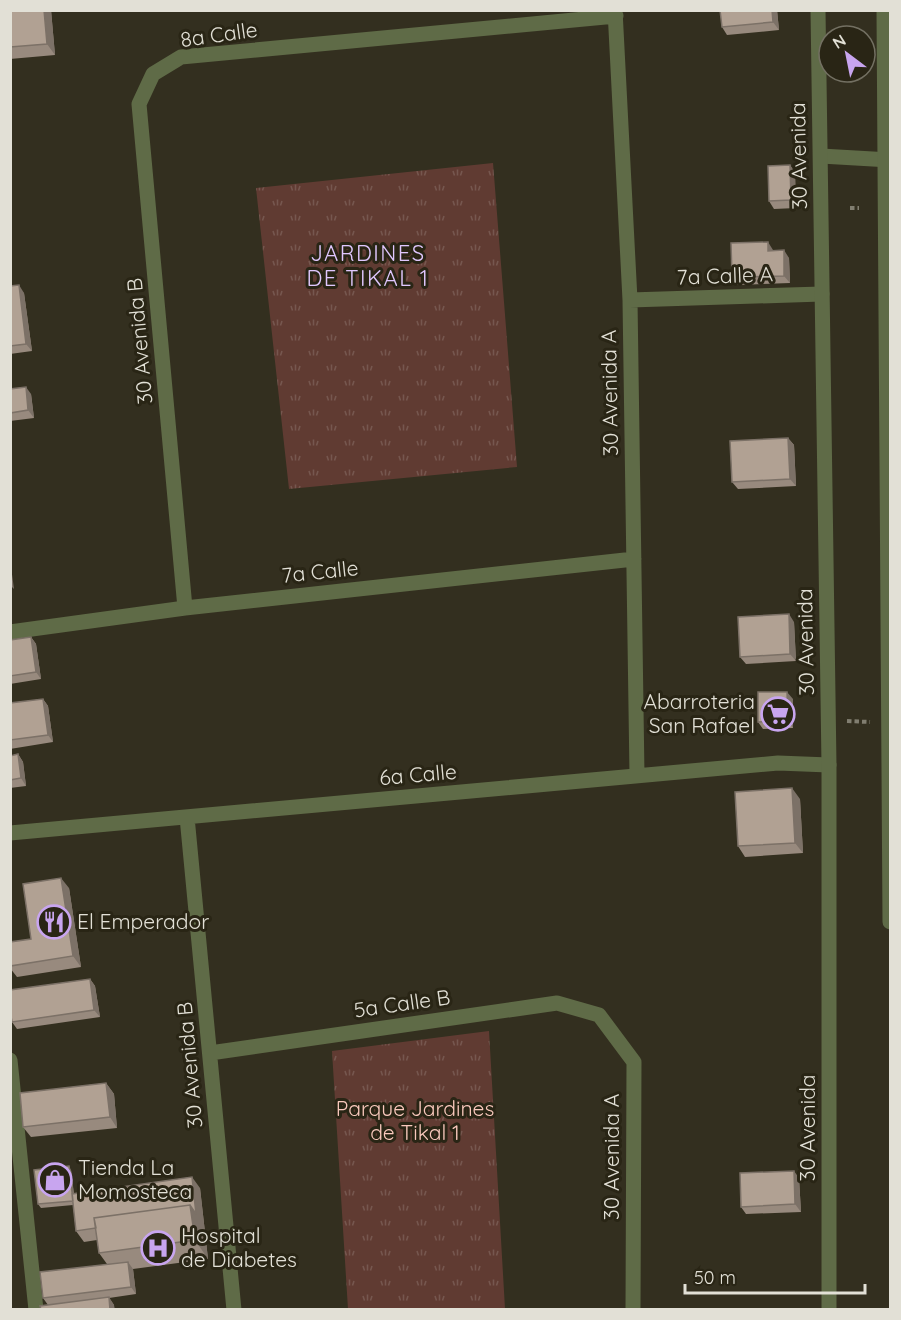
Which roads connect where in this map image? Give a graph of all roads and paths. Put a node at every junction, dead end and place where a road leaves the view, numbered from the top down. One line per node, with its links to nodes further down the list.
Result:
1 (818, 10): 5 (street, 30 Avenida)
2 (884, 10): 6 (street)
3 (616, 13): 4 (street, 8a Calle); 10 (street, 30 Avenida A)
4 (153, 74): 12 (street, 30 Avenida B)
5 (821, 156): 6 (street); 9 (street, 30 Avenida)
6 (887, 159): 16 (street)
7 (850, 208): 8 (path)
8 (859, 208)
9 (822, 294): 10 (street, 7a Calle A); 17 (street, 30 Avenida)
10 (630, 300): 11 (street, 30 Avenida A)
11 (634, 559): 12 (street, 7a Calle); 18 (street, 30 Avenida A)
12 (185, 608): 13 (street, 7a Calle)
13 (10, 632)
14 (850, 722): 15 (path)
15 (870, 722)
16 (890, 748): 21 (street)
17 (829, 765): 18 (street, 6a Calle); 28 (street, 30 Avenida)
18 (637, 776): 19 (street, 6a Calle)
19 (187, 817): 20 (street, 6a Calle); 23 (street, 30 Avenida B)
20 (10, 833)
21 (891, 922)
22 (599, 1015): 23 (street, 5a Calle B); 27 (street, 30 Avenida A)
23 (210, 1053): 26 (street, 30 Avenida B)
24 (10, 1060): 25 (street)
25 (36, 1310)
26 (234, 1310)
27 (633, 1310)
28 (829, 1310)

